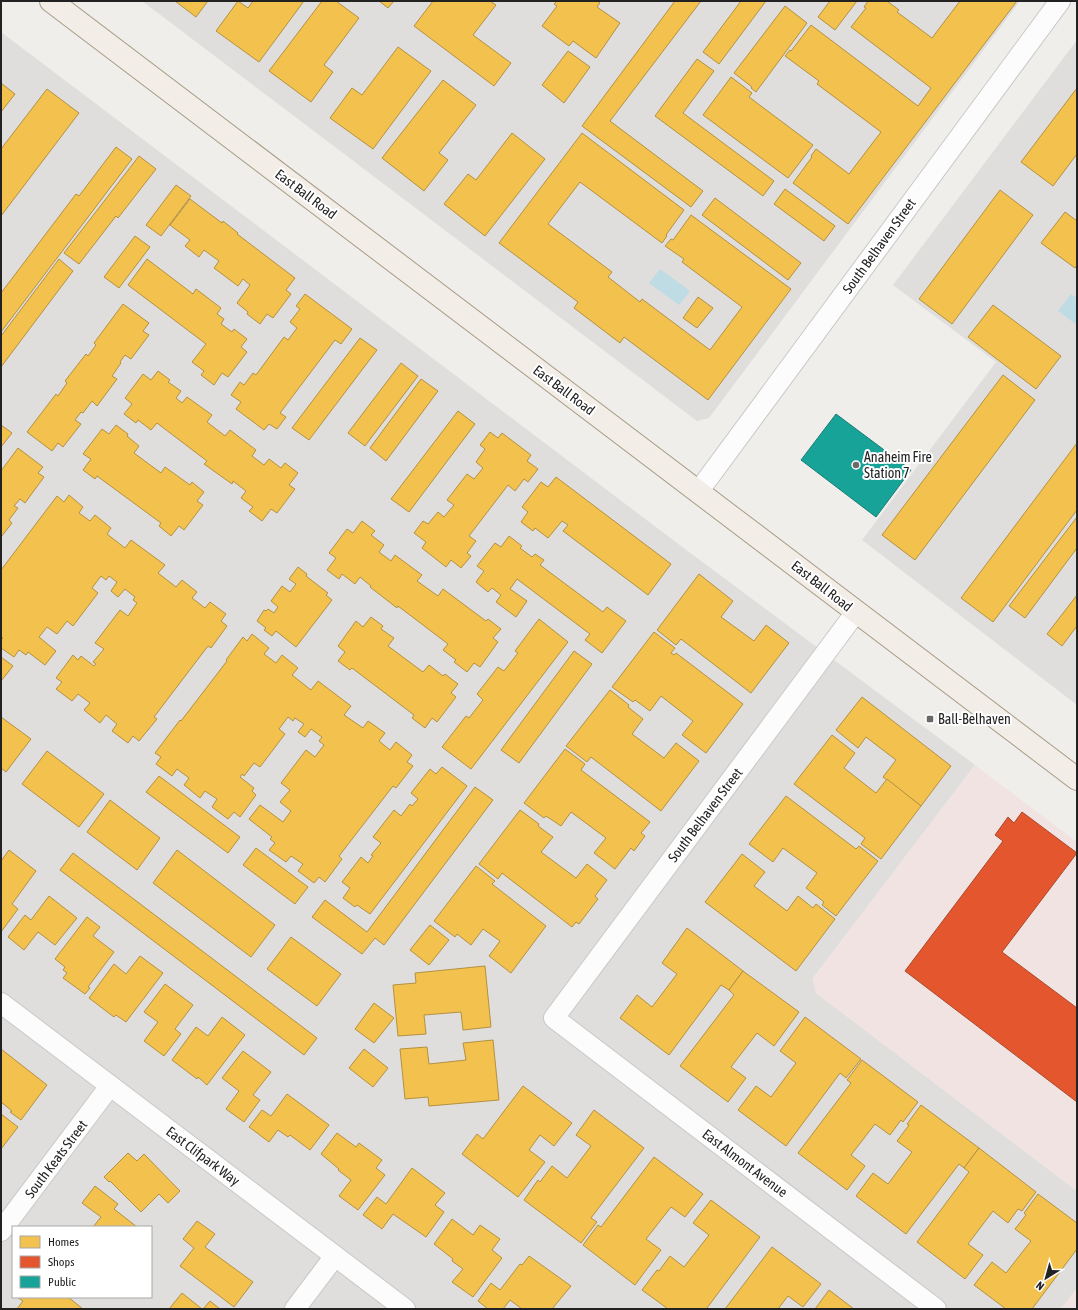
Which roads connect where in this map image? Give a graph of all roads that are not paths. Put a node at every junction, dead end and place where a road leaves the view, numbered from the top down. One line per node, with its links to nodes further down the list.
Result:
1 (51, 1): 3 (main road, East Ball Road)
2 (1060, 1): 3 (street, South Belhaven Street)
3 (698, 492): 4 (main road, East Ball Road)
4 (856, 612): 5 (main road, East Ball Road); 7 (street, South Belhaven Street)
5 (1077, 779)
6 (1, 1003): 8 (street, East Clifpark Way)
7 (554, 1018): 13 (street, East Almont Avenue)
8 (110, 1086): 9 (street, South Keats Street); 10 (street, East Clifpark Way)
9 (1, 1231)
10 (335, 1256): 11 (street); 12 (street, East Clifpark Way)
11 (295, 1309)
12 (406, 1309)
13 (936, 1309)

